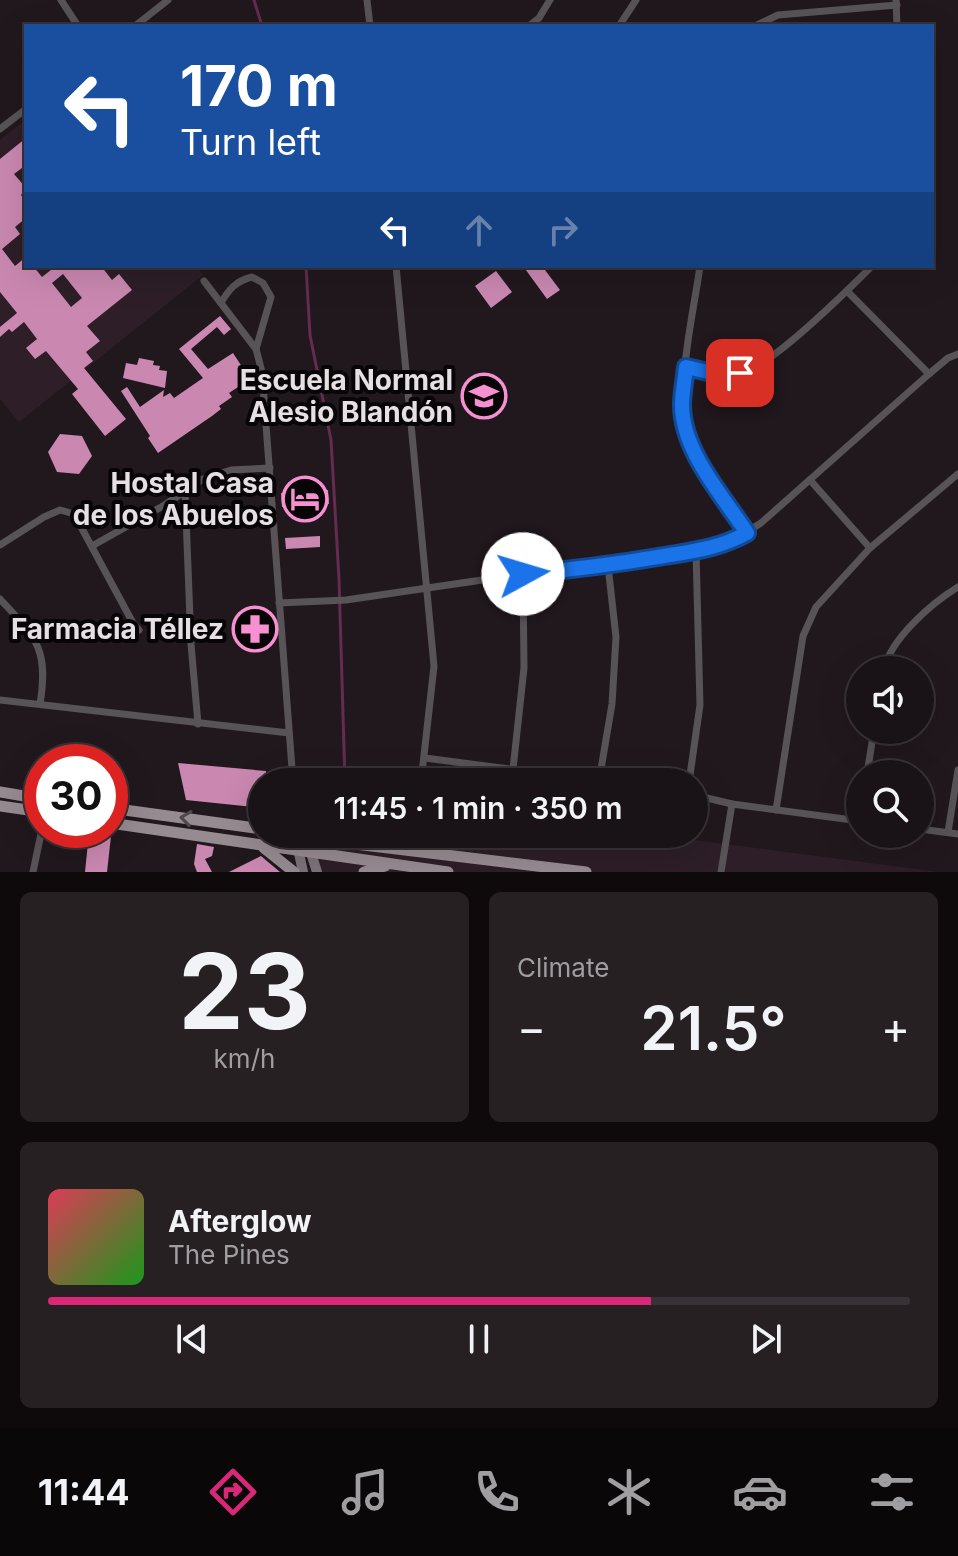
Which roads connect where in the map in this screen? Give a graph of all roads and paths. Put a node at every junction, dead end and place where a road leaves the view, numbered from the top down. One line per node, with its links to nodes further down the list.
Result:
1 (61, 0): 7 (street)
2 (168, 0): 8 (street)
3 (367, 0): 9 (street)
4 (550, 0): 10 (street)
5 (636, 0): 11 (street)
6 (896, 3): 12 (street); 13 (street)
7 (77, 24)
8 (138, 24)
9 (370, 24)
10 (532, 24)
11 (620, 24)
12 (759, 24)
13 (897, 24)
14 (24, 111): 15 (street)
15 (0, 129)
16 (253, 268): 20 (street)
17 (396, 268): 42 (street)
18 (700, 268): 26 (street)
19 (870, 268): 22 (street)
20 (252, 277): 23 (street); 24 (street)
21 (204, 281): 23 (street)
22 (847, 291): 26 (street); 27 (street)
23 (221, 303): 24 (street)
24 (256, 349): 28 (street)
25 (958, 354): 27 (street)
26 (686, 367): 34 (street)
27 (929, 374): 30 (street)
28 (270, 468): 31 (street); 44 (street)
29 (958, 474): 37 (street)
30 (810, 480): 34 (street); 37 (street)
31 (185, 491): 32 (street); 33 (street)
32 (163, 506): 33 (street); 36 (street)
33 (185, 513): 49 (street)
34 (747, 533): 38 (street)
35 (0, 545): 36 (street)
36 (92, 546): 45 (street)
37 (870, 548): 66 (street)
38 (696, 551): 39 (street); 57 (street)
39 (608, 566): 40 (street); 56 (street)
40 (523, 574): 42 (street); 55 (street)
41 (958, 587): 46 (street)
42 (427, 589): 44 (street); 51 (street)
43 (0, 599): 48 (street)
44 (279, 603): 50 (street)
45 (139, 630)
46 (889, 656)
47 (0, 700): 48 (street)
48 (40, 704): 49 (street)
49 (198, 724): 50 (street)
50 (289, 733): 52 (street)
51 (425, 758): 53 (street); 54 (street)
52 (292, 768)
53 (423, 768)
54 (505, 768)
55 (513, 768)
56 (605, 768)
57 (691, 768)
58 (958, 770): 71 (street)
59 (0, 792): 60 (main road)
60 (24, 796)
61 (708, 798): 62 (street)
62 (732, 804): 66 (street); 90 (street)
63 (0, 806): 64 (main road)
64 (24, 809)
65 (128, 810): 69 (main road, one-way to 65)
66 (776, 810): 67 (street)
67 (846, 819)
68 (128, 826): 73 (main road)
69 (248, 827)
70 (934, 830): 71 (street)
71 (948, 832): 72 (street)
72 (958, 834)
73 (248, 843)
74 (38, 848): 83 (street)
75 (264, 848): 84 (main road)
76 (282, 848): 79 (main road)
77 (308, 848): 81 (main road)
78 (392, 848): 80 (main road)
79 (296, 850): 81 (main road); 85 (main road)
80 (411, 850): 89 (main road)
81 (311, 853): 82 (main road); 86 (main road)
82 (394, 864): 87 (main road); 88 (main road)
83 (33, 872)
84 (294, 872)
85 (303, 872)
86 (317, 872)
87 (364, 872)
88 (448, 872)
89 (586, 872)
90 (721, 872)

